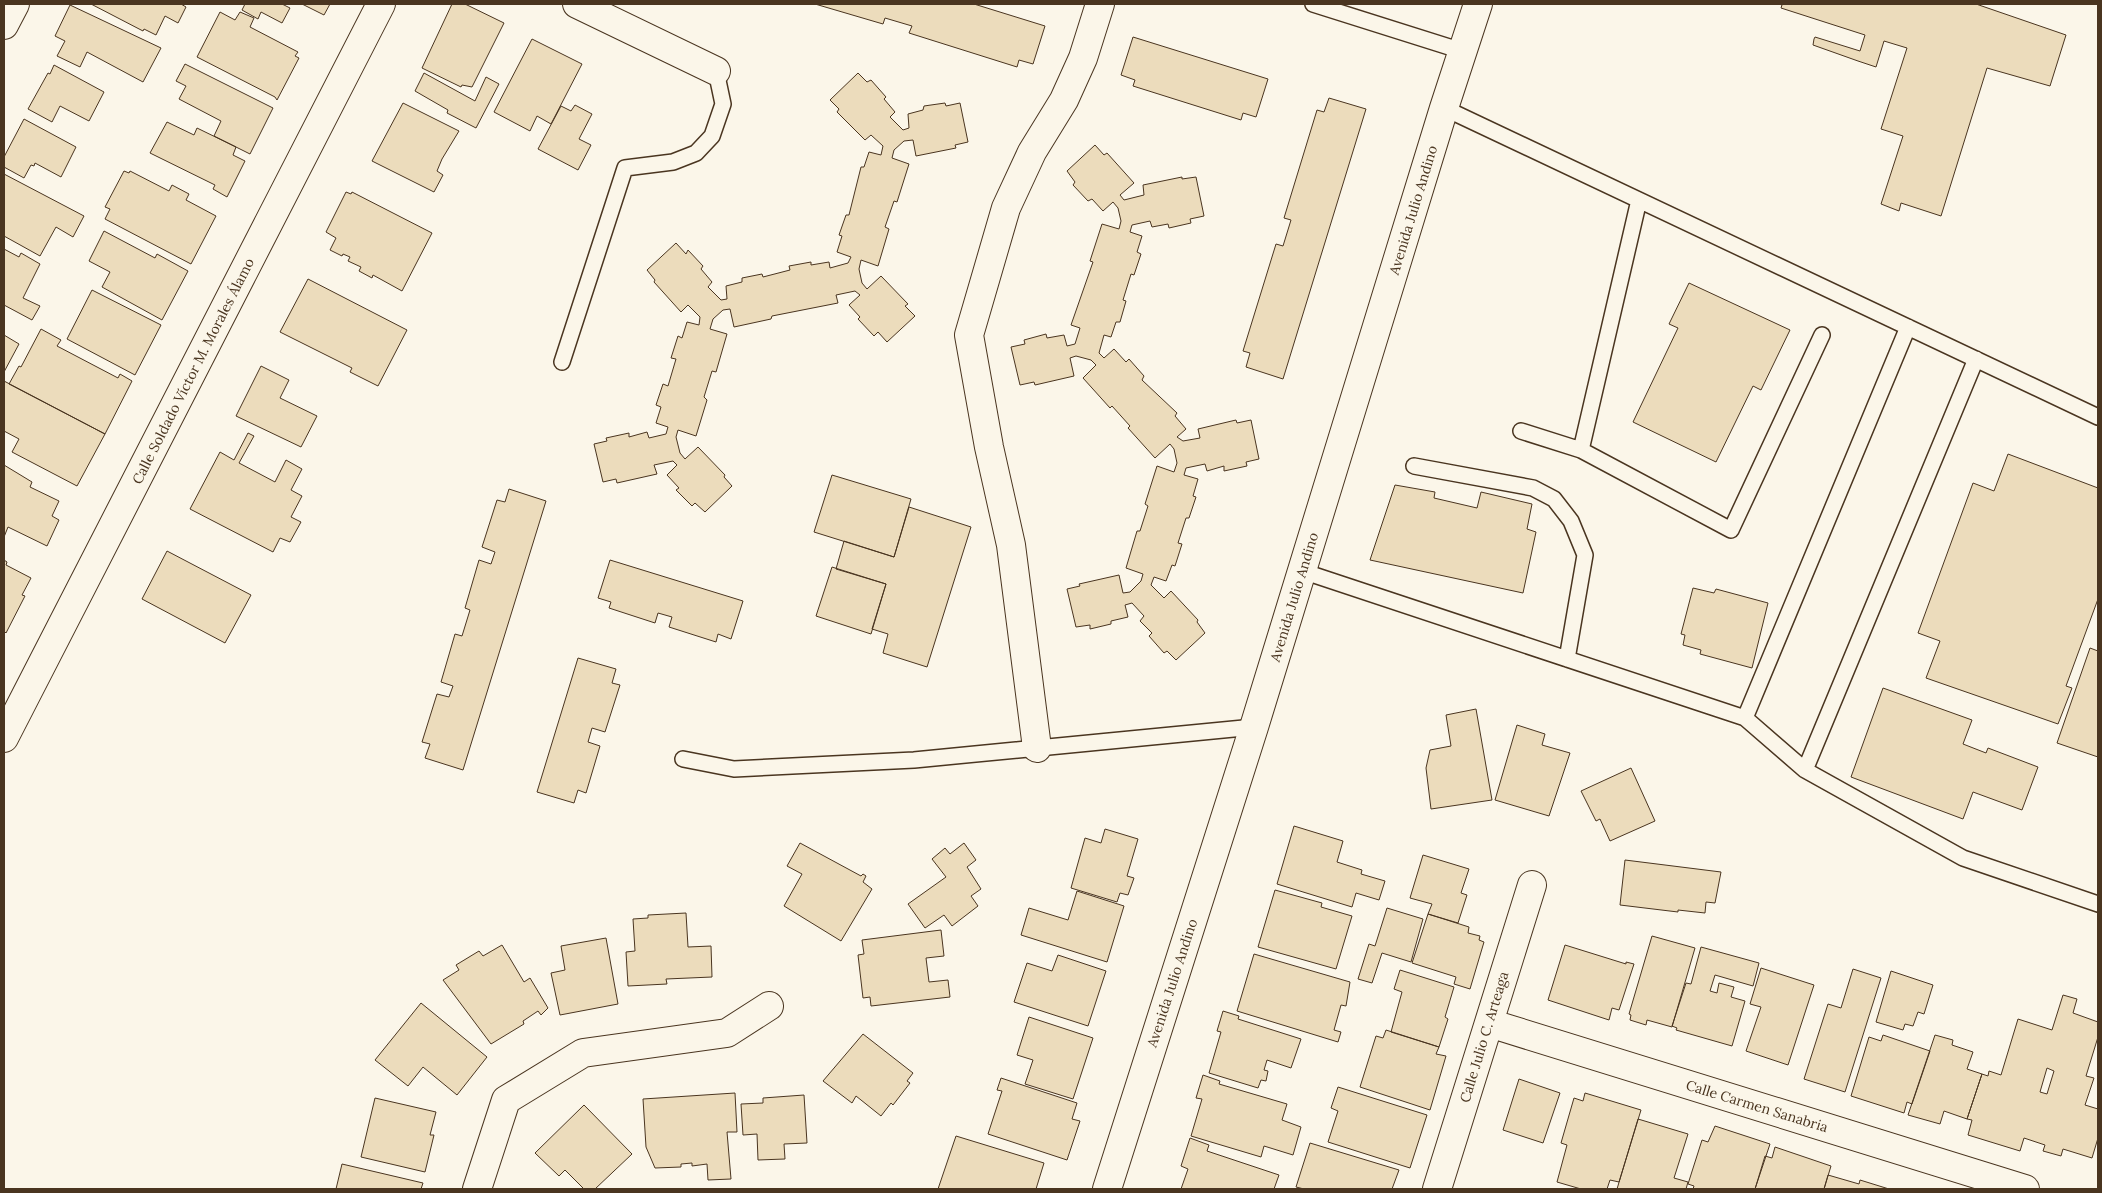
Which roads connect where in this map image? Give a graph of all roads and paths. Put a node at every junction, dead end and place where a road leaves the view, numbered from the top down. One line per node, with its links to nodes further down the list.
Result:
1 (15, 4): 7 (street)
2 (381, 4): 24 (street, Calle Soldado Víctor M. Morales Álamo)
3 (578, 4): 9 (street)
4 (1100, 4): 25 (street)
5 (1313, 4): 8 (lane)
6 (1478, 4): 8 (street, Avenida Julio Andino)
7 (4, 25)
8 (1462, 51): 10 (street, Avenida Julio Andino)
9 (716, 71): 15 (lane)
10 (1444, 108): 11 (lane); 20 (street, Avenida Julio Andino)
11 (1639, 200): 12 (lane); 18 (lane)
12 (1908, 327): 14 (lane); 22 (lane)
13 (1822, 334): 18 (lane)
14 (1976, 360): 16 (lane); 27 (lane)
15 (562, 362)
16 (2098, 417)
17 (1522, 431): 18 (lane)
18 (1581, 450)
19 (1414, 466): 21 (lane)
20 (1302, 571): 21 (lane); 23 (street, Avenida Julio Andino)
21 (1567, 659): 22 (lane)
22 (1745, 718): 27 (lane)
23 (1254, 727): 25 (lane); 33 (street, Avenida Julio Andino)
24 (4, 738)
25 (1037, 748): 26 (lane)
26 (683, 759)
27 (1805, 770): 29 (lane)
28 (1532, 884): 31 (street, Calle Julio C. Arteaga)
29 (2098, 904)
30 (769, 1006): 32 (street)
31 (1489, 1023): 34 (street, Calle Julio C. Arteaga); 35 (street, Calle Carmen Sanabria)
32 (477, 1189)
33 (1107, 1189)
34 (1437, 1189)
35 (2025, 1189)

